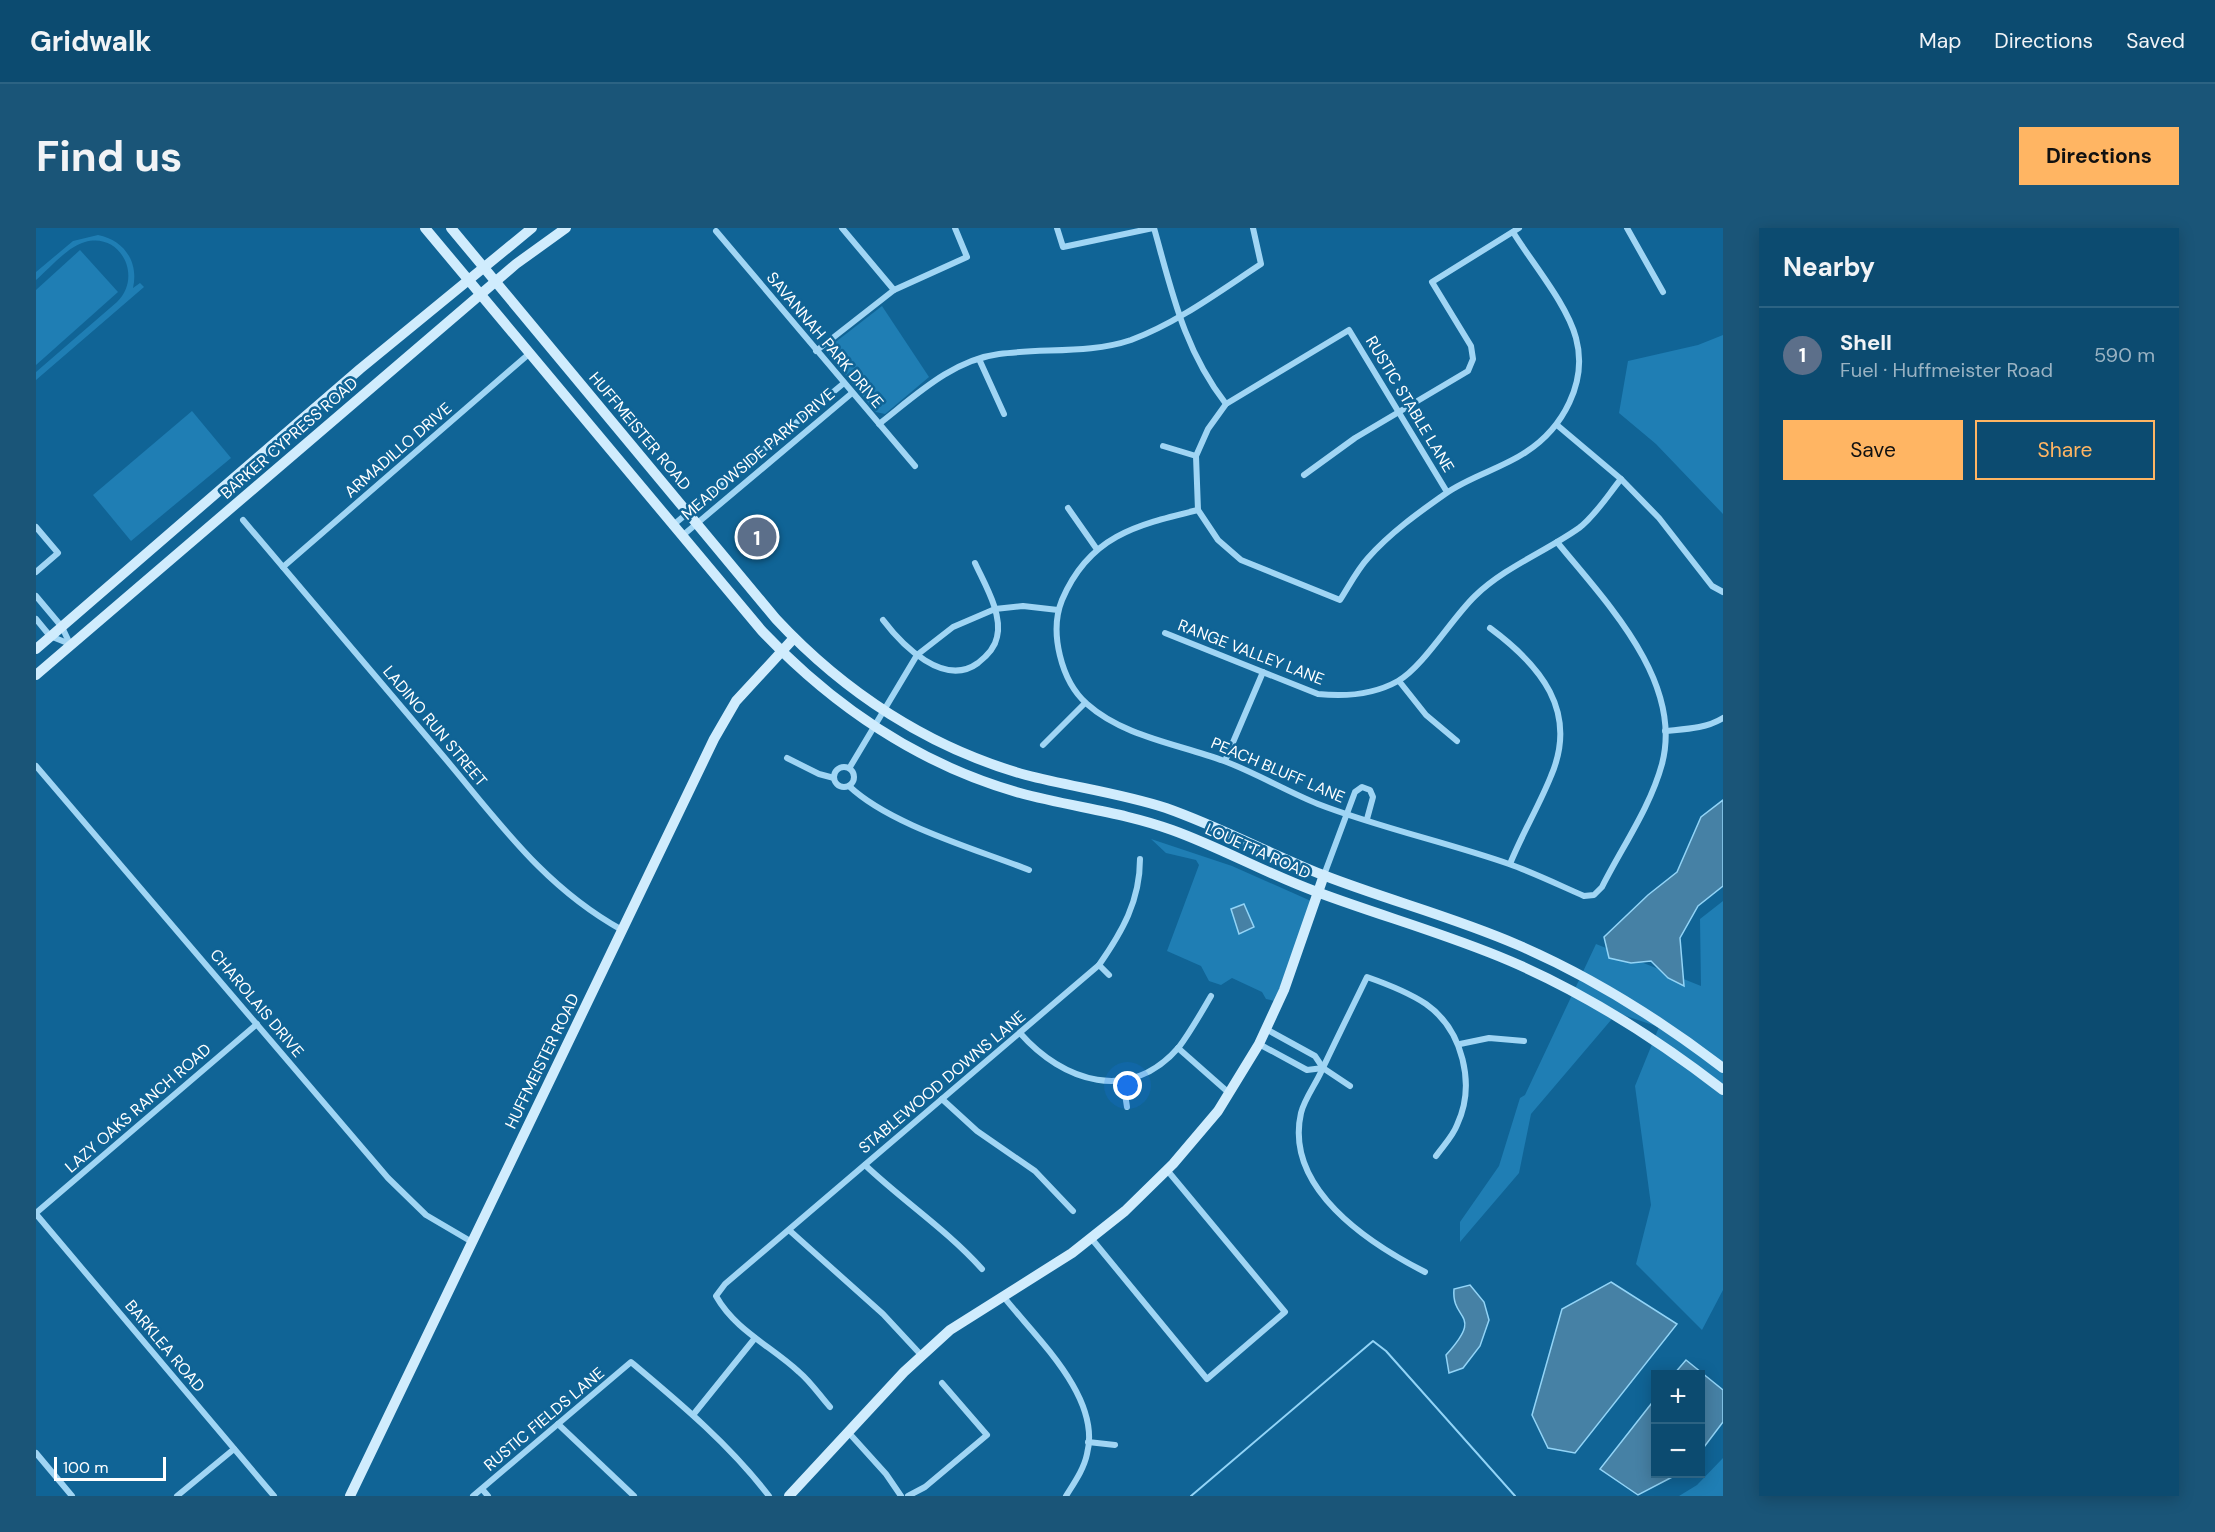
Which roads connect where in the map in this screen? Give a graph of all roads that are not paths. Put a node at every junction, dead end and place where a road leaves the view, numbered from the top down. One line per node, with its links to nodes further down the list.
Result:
1 (425, 228): 14 (main road, HUFFMEISTER ROAD)
2 (451, 228): 13 (main road, HUFFMEISTER ROAD)
3 (532, 228): 13 (main road, BARKER CYPRESS ROAD)
4 (566, 228): 15 (main road, BARKER CYPRESS ROAD)
5 (842, 228): 16 (street)
6 (955, 228): 16 (street)
7 (1058, 228): 8 (street)
8 (1153, 228): 19 (street)
9 (1253, 228): 19 (street)
10 (1627, 228): 17 (street)
11 (1516, 230): 28 (street); 31 (street)
12 (716, 231): 20 (street, SAVANNAH PARK DRIVE)
13 (483, 267): 14 (main road, BARKER CYPRESS ROAD); 15 (main road, HUFFMEISTER ROAD)
14 (468, 279): 18 (main road, HUFFMEISTER ROAD); 23 (main road, BARKER CYPRESS ROAD)
15 (495, 282): 18 (main road, BARKER CYPRESS ROAD); 44 (main road, HUFFMEISTER ROAD)
16 (894, 290): 20 (street)
17 (1663, 292)
18 (480, 294): 21 (main road, HUFFMEISTER ROAD); 25 (main road, BARKER CYPRESS ROAD)
19 (1179, 316): 22 (street); 27 (street)
20 (816, 351): 24 (street, SAVANNAH PARK DRIVE)
21 (531, 353): 47 (main road, HUFFMEISTER ROAD); 53 (street, ARMADILLO DRIVE)
22 (979, 359): 29 (street); 30 (street)
23 (360, 369): 25 (main road); 35 (main road, BARKER CYPRESS ROAD)
24 (844, 383): 26 (street, SAVANNAH PARK DRIVE); 33 (street, MEADOWSIDE PARK DRIVE)
25 (374, 385): 38 (main road, BARKER CYPRESS ROAD)
26 (852, 393): 30 (street, SAVANNAH PARK DRIVE); 36 (street, MEADOWSIDE PARK DRIVE)
27 (1226, 404): 28 (street, RUSTIC STABLE LANE); 34 (street)
28 (1399, 412): 39 (street); 41 (street, RUSTIC STABLE LANE)
29 (1004, 414)
30 (879, 424): 37 (street, SAVANNAH PARK DRIVE)
31 (1557, 425): 40 (street); 41 (street)
32 (1163, 446): 34 (street)
33 (763, 450): 36 (street); 44 (street, MEADOWSIDE PARK DRIVE)
34 (1196, 456): 43 (street)
35 (257, 458): 38 (main road); 61 (main road, BARKER CYPRESS ROAD)
36 (772, 459): 46 (street, MEADOWSIDE PARK DRIVE)
37 (915, 466)
38 (270, 473): 66 (main road, BARKER CYPRESS ROAD)
39 (1304, 476)
40 (1621, 479): 50 (street); 55 (street)
41 (1448, 492): 43 (street)
42 (1068, 508): 51 (street)
43 (1198, 510): 51 (street)
44 (688, 513): 46 (main road, HUFFMEISTER ROAD); 47 (street, MEADOWSIDE PARK DRIVE)
45 (243, 520): 53 (street, LADINO RUN STREET)
46 (696, 524): 49 (street, MEADOWSIDE PARK DRIVE); 65 (main road, HUFFMEISTER ROAD)
47 (672, 526): 49 (main road, HUFFMEISTER ROAD)
48 (36, 527): 54 (street)
49 (681, 537): 68 (main road, HUFFMEISTER ROAD)
50 (1557, 542): 72 (street); 77 (street)
51 (1096, 548): 58 (street)
52 (975, 562): 57 (street)
53 (283, 567): 97 (street, LADINO RUN STREET)
54 (36, 572)
55 (1723, 592)
56 (36, 596): 61 (street)
57 (995, 609): 58 (street); 69 (street); 69 (street)
58 (1058, 610): 73 (street, PEACH BLUFF LANE)
59 (36, 619): 64 (street)
60 (883, 621): 69 (street)
61 (62, 627): 64 (main road, BARKER CYPRESS ROAD); 66 (street)
62 (1490, 628): 93 (street)
63 (1165, 633): 70 (street, RANGE VALLEY LANE)
64 (50, 636): 66 (street); 67 (main road, BARKER CYPRESS ROAD)
65 (794, 638): 68 (main road, HUFFMEISTER ROAD); 74 (main road, LOUETTA ROAD)
66 (70, 644): 71 (main road, BARKER CYPRESS ROAD)
67 (36, 649)
68 (781, 651): 76 (main road, LOUETTA ROAD); 97 (main road, HUFFMEISTER ROAD)
69 (917, 655): 74 (street)
70 (1263, 672): 72 (street, RANGE VALLEY LANE); 81 (street)
71 (36, 675)
72 (1399, 681): 78 (street)
73 (1085, 703): 79 (street); 81 (street, PEACH BLUFF LANE)
74 (884, 711): 76 (street); 84 (main road, LOUETTA ROAD)
75 (1723, 718): 77 (street)
76 (874, 726): 83 (street); 87 (main road, LOUETTA ROAD)
77 (1665, 731): 93 (street, PEACH BLUFF LANE)
78 (1457, 741)
79 (1043, 745)
80 (787, 758): 85 (street)
81 (1226, 761): 89 (street, PEACH BLUFF LANE)
82 (36, 766): 101 (street, CHAROLAIS DRIVE)
83 (850, 767): 85 (street); 86 (street)
84 (1026, 775): 87 (main road); 88 (main road, LOUETTA ROAD)
85 (834, 778): 86 (street)
86 (849, 786): 94 (street)
87 (1021, 793): 91 (main road, LOUETTA ROAD)
88 (1179, 813): 91 (main road); 95 (main road, LOUETTA ROAD)
89 (1346, 813): 90 (street, PEACH BLUFF LANE); 90 (street); 95 (street)
90 (1367, 819): 93 (street, PEACH BLUFF LANE)
91 (1173, 830): 96 (main road, LOUETTA ROAD)
92 (1140, 860): 98 (street, STABLEWOOD DOWNS LANE)
93 (1510, 864)
94 (1029, 870)
95 (1324, 875): 96 (main road); 109 (main road, LOUETTA ROAD)
96 (1317, 893): 102 (main road); 112 (main road, LOUETTA ROAD)
97 (622, 930): 123 (main road, HUFFMEISTER ROAD)
98 (1099, 965): 99 (street); 103 (street, STABLEWOOD DOWNS LANE)
99 (1108, 975)
100 (1211, 996): 107 (street)
101 (257, 1024): 120 (street, LAZY OAKS RANCH ROAD); 123 (street, CHAROLAIS DRIVE)
102 (1266, 1029): 105 (main road); 108 (street)
103 (1020, 1033): 110 (street); 114 (street, STABLEWOOD DOWNS LANE)
104 (1524, 1041): 106 (street)
105 (1259, 1044): 108 (street); 113 (main road)
106 (1460, 1044): 108 (street); 116 (street)
107 (1178, 1048): 110 (street); 113 (street)
108 (1323, 1068): 111 (street); 125 (street)
109 (1723, 1068)
110 (1124, 1082): 115 (street)
111 (1350, 1086)
112 (1723, 1090)
113 (1229, 1093): 118 (main road)
114 (942, 1099): 117 (street, STABLEWOOD DOWNS LANE); 119 (street)
115 (1127, 1107)
116 (1436, 1156)
117 (865, 1165): 121 (street, STABLEWOOD DOWNS LANE); 124 (street)
118 (1167, 1170): 122 (main road); 122 (street)
119 (1073, 1211)
120 (36, 1214): 136 (street, BARKLEA ROAD)
121 (789, 1230): 127 (street, STABLEWOOD DOWNS LANE); 128 (street)
122 (1091, 1238): 126 (main road)
123 (472, 1242): 142 (main road, HUFFMEISTER ROAD)
124 (982, 1269)
125 (1425, 1272)
126 (1002, 1295): 128 (main road); 134 (street)
127 (755, 1338): 130 (street); 131 (street)
128 (922, 1356): 133 (main road)
129 (942, 1383): 149 (street)
130 (830, 1407)
131 (693, 1415): 132 (street, RUSTIC FIELDS LANE); 146 (street)
132 (558, 1424): 138 (street, RUSTIC FIELDS LANE); 145 (street)
133 (849, 1433): 147 (main road); 148 (street)
134 (1088, 1442): 135 (street); 150 (street)
135 (1115, 1445)
136 (234, 1449): 140 (street); 141 (street, BARKLEA ROAD)
137 (36, 1454): 139 (street)
138 (482, 1489): 143 (street, RUSTIC FIELDS LANE); 144 (street)
139 (72, 1496)
140 (177, 1496)
141 (274, 1496)
142 (350, 1496)
143 (473, 1496)
144 (488, 1496)
145 (634, 1496)
146 (769, 1496)
147 (789, 1496)
148 (901, 1496)
149 (908, 1496)
150 (1066, 1496)

